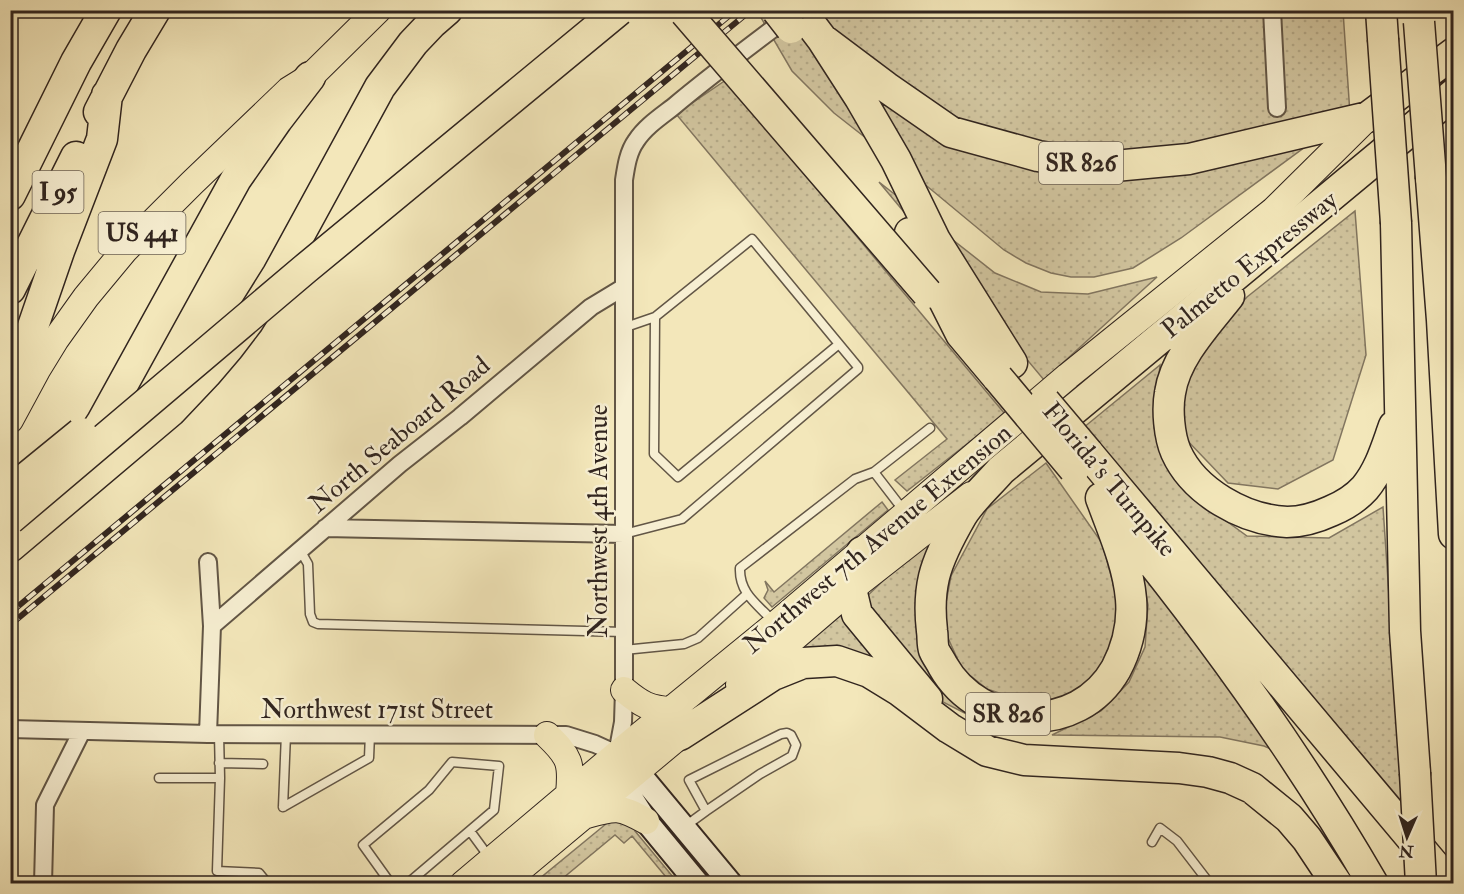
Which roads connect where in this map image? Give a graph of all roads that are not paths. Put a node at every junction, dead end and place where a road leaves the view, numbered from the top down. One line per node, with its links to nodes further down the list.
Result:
1 (105, 10): 18 (highway, I 95)
2 (155, 10): 15 (highway, I 95)
3 (378, 10): 13 (main road, US 441)
4 (447, 10): 40 (highway)
5 (592, 10): 34 (highway, bridge)
6 (619, 10): 40 (highway, bridge)
7 (1272, 10): 16 (street)
8 (684, 11): 24 (highway, bridge)
9 (1419, 16): 39 (highway, bridge)
10 (799, 19): 17 (highway, SR 826); 20 (street, Northwest 4th Avenue); 24 (highway, SR 826); 26 (highway)
11 (1382, 25): 28 (highway, bridge)
12 (1454, 53): 17 (highway, SR 826)
13 (310, 77): 29 (main road, US 441); 40 (highway)
14 (1454, 94): 19 (highway, Palmetto Expressway / SR 826)
15 (107, 95): 21 (highway, I 95); 27 (highway)
16 (1277, 108)
17 (1368, 117): 36 (main road, Northwest 7th Avenue Extension)
18 (10, 195)
19 (1259, 256): 28 (highway); 32 (highway, Palmetto Expressway / SR 826)
20 (624, 287): 23 (street, Northwest 4th Avenue); 37 (street, North Seaboard Road)
21 (10, 289)
22 (655, 317): 23 (lane); 25 (lane); 25 (lane)
23 (623, 328): 38 (street, Northwest 4th Avenue)
24 (961, 334): 26 (highway, SR 826)
25 (839, 344): 38 (lane)
26 (1005, 370): 31 (highway, SR 826, bridge)
27 (10, 393)
28 (1401, 406): 84 (highway, bridge)
29 (10, 420)
30 (930, 428): 33 (lane)
31 (1081, 461): 35 (highway, SR 826); 85 (highway, Florida's Turnpike)
32 (1001, 470): 35 (highway, SR 826); 44 (main road, Northwest 7th Avenue Extension)
33 (874, 472): 36 (lane); 45 (lane)
34 (10, 491)
35 (1101, 498): 83 (highway, Florida's Turnpike)
36 (906, 514): 42 (main road, Northwest 7th Avenue Extension)
37 (325, 528): 38 (street); 41 (street, North Seaboard Road)
38 (624, 534): 48 (street, Northwest 4th Avenue)
39 (1454, 534)
40 (11, 537)
41 (300, 550): 47 (street, North Seaboard Road); 48 (lane)
42 (862, 552): 44 (highway); 46 (main road, Northwest 7th Avenue Extension)
43 (208, 562): 47 (street)
44 (851, 589): 51 (main road, Northwest 7th Avenue Extension); 52 (highway)
45 (747, 594): 46 (lane); 49 (lane)
46 (776, 624): 51 (main road, Northwest 7th Avenue Extension)
47 (212, 626): 55 (street)
48 (624, 632): 49 (street, Northwest 4th Avenue)
49 (624, 650): 50 (street, Northwest 4th Avenue)
50 (624, 690): 51 (main road); 59 (street, Northwest 4th Avenue)
51 (676, 722): 52 (highway); 59 (main road, Northwest 7th Avenue Extension); 62 (main road, Northwest 7th Avenue Extension)
52 (949, 728): 82 (highway)
53 (10, 729): 54 (street, Northwest 171st Street)
54 (82, 731): 55 (street, Northwest 171st Street); 73 (street)
55 (214, 734): 56 (street, Northwest 171st Street); 60 (lane)
56 (286, 734): 57 (street, Northwest 171st Street); 57 (lane)
57 (370, 734): 58 (street, Northwest 171st Street)
58 (547, 735): 59 (street, Northwest 171st Street); 65 (main road)
59 (616, 754): 62 (street); 65 (main road, Northwest 7th Avenue Extension)
60 (219, 763): 61 (lane); 64 (lane)
61 (262, 764)
62 (629, 777): 67 (main road, Northwest 7th Avenue Extension); 68 (street); 69 (street)
63 (159, 778): 64 (lane)
64 (220, 778): 74 (lane)
65 (569, 794): 72 (main road, Northwest 7th Avenue Extension)
66 (706, 811): 66 (lane); 69 (lane)
67 (584, 816): 68 (main road); 78 (main road, Northwest 7th Avenue Extension)
68 (646, 821): 79 (street)
69 (683, 828): 80 (street)
70 (470, 831): 72 (lane); 75 (lane); 76 (lane)
71 (1152, 842): 81 (lane)
72 (491, 860): 77 (main road, Northwest 7th Avenue Extension)
73 (43, 884)
74 (268, 884)
75 (391, 884)
76 (407, 884)
77 (463, 884)
78 (502, 884)
79 (698, 884)
80 (731, 884)
81 (1210, 884)
82 (1337, 884)
83 (1373, 884)
84 (1421, 884)
85 (1450, 884)

